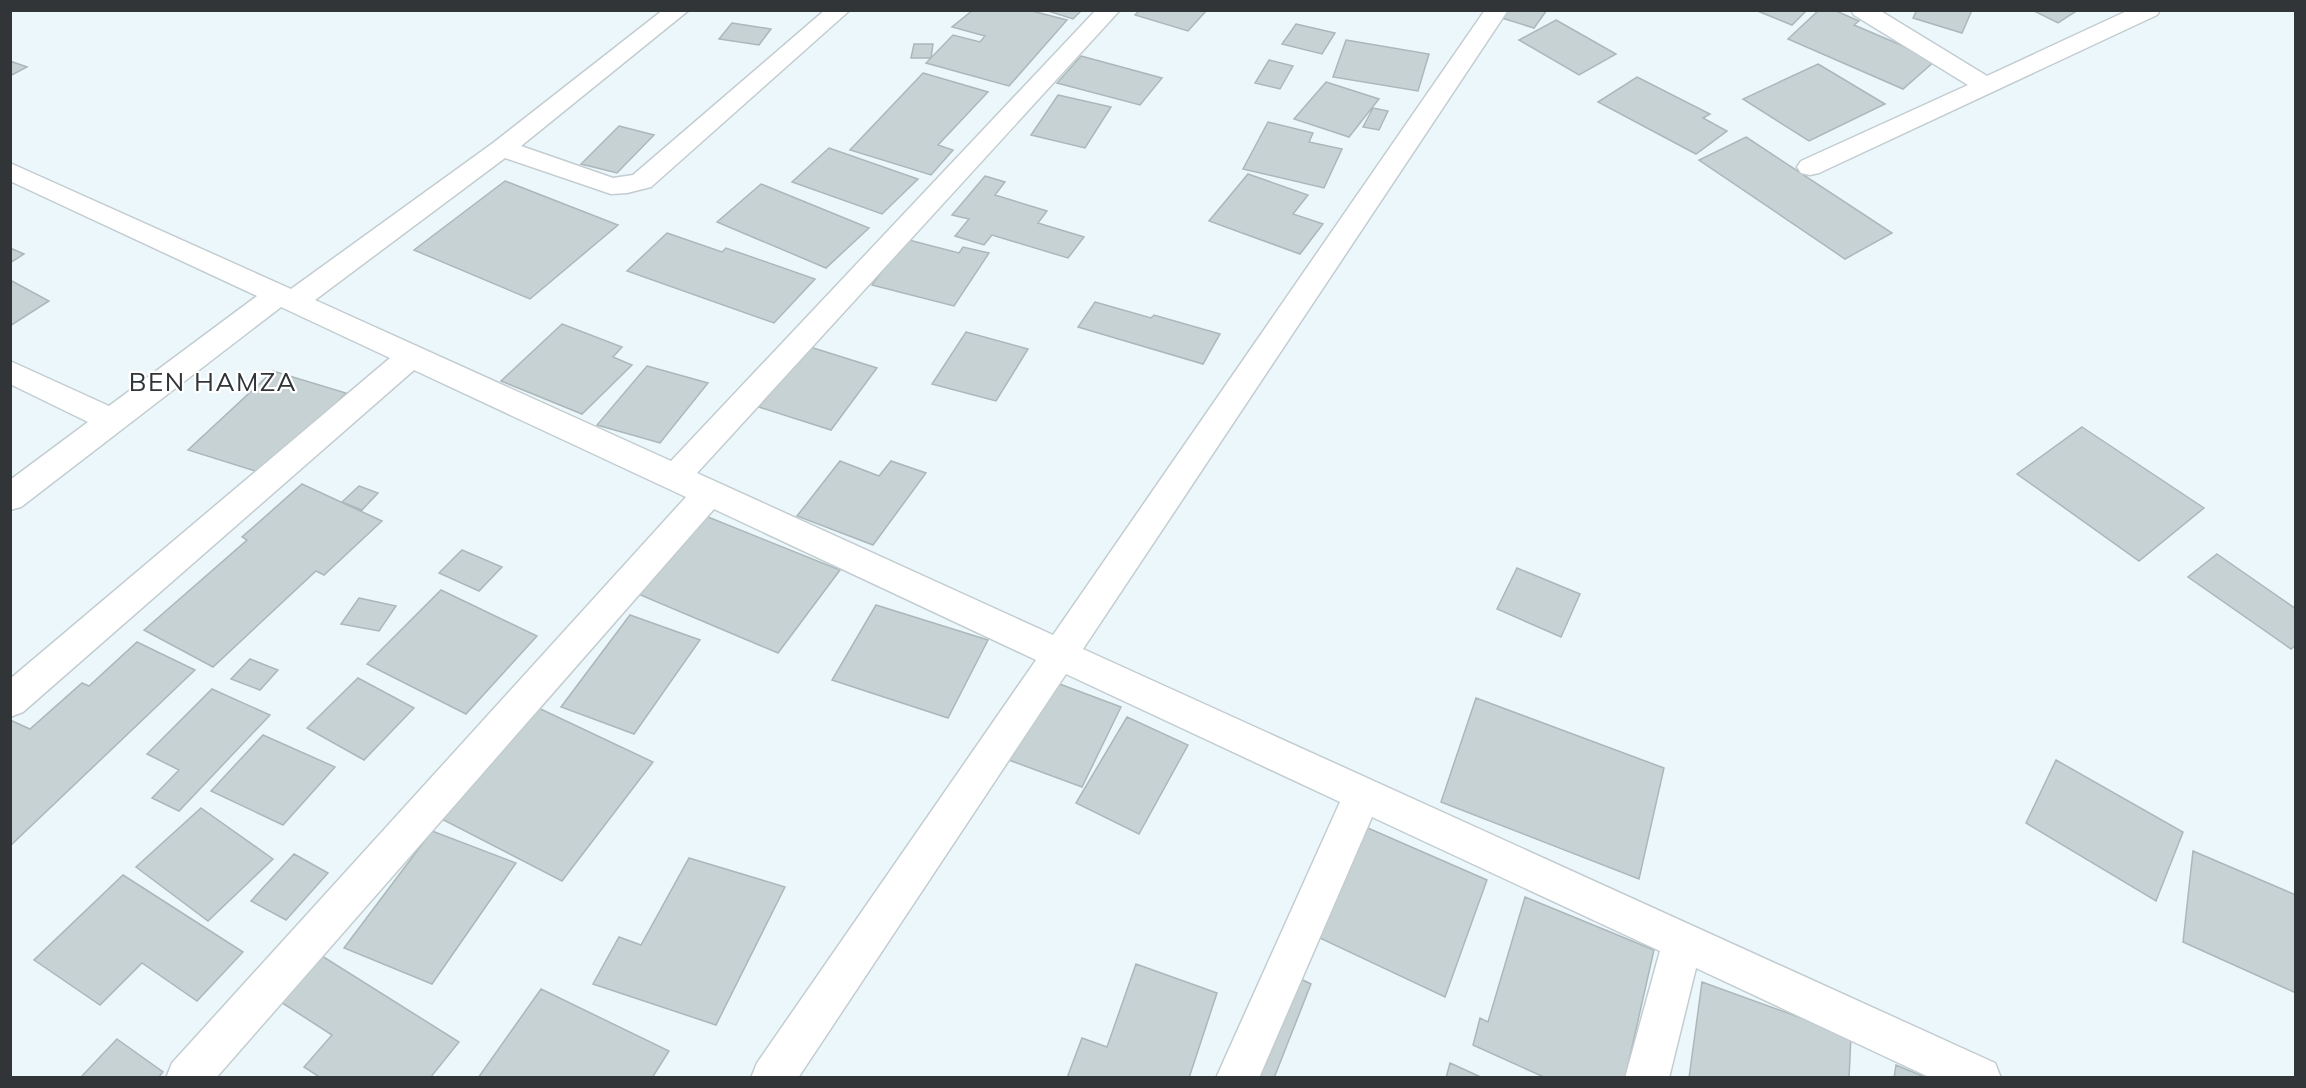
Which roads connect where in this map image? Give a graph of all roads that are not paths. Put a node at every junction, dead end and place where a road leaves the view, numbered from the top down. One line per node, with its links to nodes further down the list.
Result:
1 (678, 10): 8 (street)
2 (839, 10): 8 (street)
3 (1110, 10): 15 (street)
4 (1497, 10): 18 (street)
5 (1862, 10): 7 (street)
6 (2145, 11): 7 (street)
7 (1987, 86): 9 (street)
8 (502, 148): 11 (street)
9 (1810, 167)
10 (10, 171): 11 (street)
11 (286, 298): 12 (street); 14 (street)
12 (410, 357): 15 (street); 19 (street)
13 (10, 371): 14 (street)
14 (112, 421): 17 (street)
15 (674, 478): 16 (street)
16 (709, 493): 18 (street); 22 (street)
17 (10, 498)
18 (1059, 654): 20 (street); 23 (street)
19 (10, 701)
20 (1364, 794): 21 (street); 24 (street)
21 (1683, 941): 25 (street); 26 (street)
22 (187, 1077)
23 (772, 1077)
24 (1237, 1077)
25 (1647, 1077)
26 (1980, 1077)

